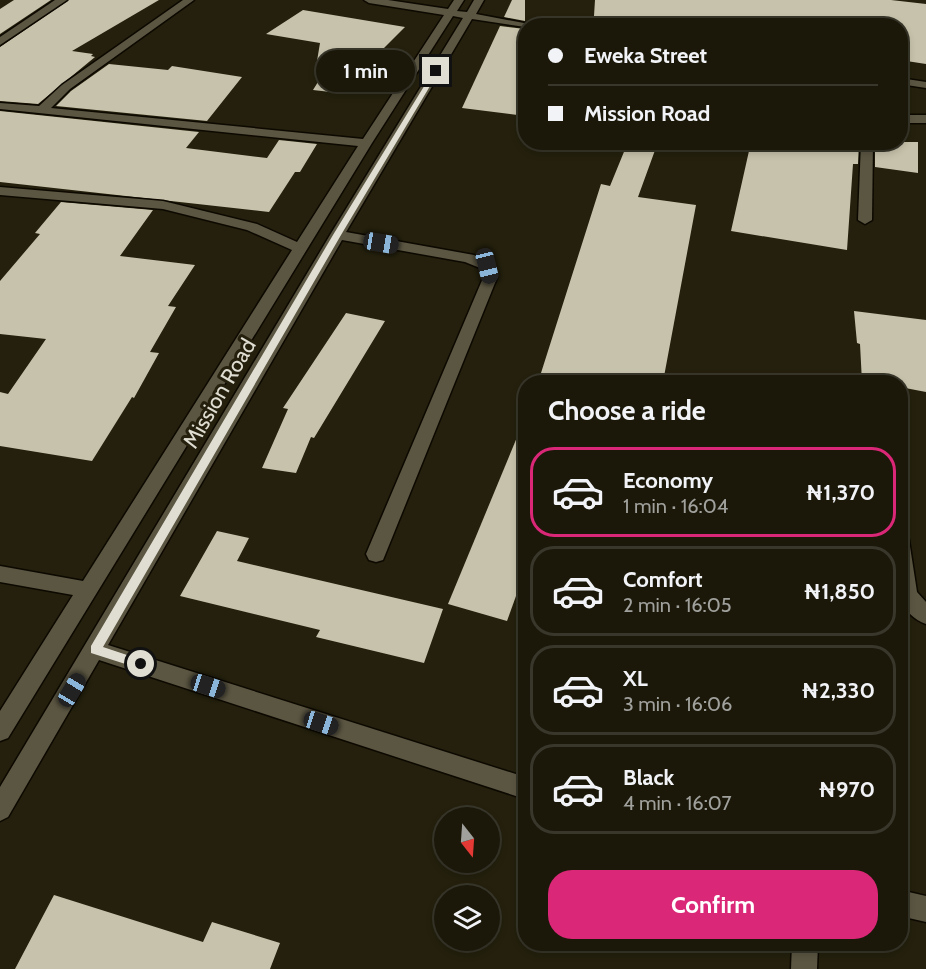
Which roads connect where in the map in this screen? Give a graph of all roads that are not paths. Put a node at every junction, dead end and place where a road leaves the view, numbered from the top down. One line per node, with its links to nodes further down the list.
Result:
1 (62, 0): 8 (street)
2 (189, 0): 12 (street)
3 (369, 0): 5 (street)
4 (479, 0): 6 (street, Mission Road)
5 (455, 6): 6 (street); 15 (street, Mission Road)
6 (471, 16): 7 (street); 19 (street, Mission Road)
7 (518, 23)
8 (0, 42)
9 (908, 82): 10 (street)
10 (926, 85)
11 (0, 106): 12 (street)
12 (42, 110): 15 (street)
13 (926, 119): 14 (street)
14 (908, 120)
15 (366, 143): 20 (street, Mission Road)
16 (867, 150): 18 (street)
17 (0, 191): 20 (street)
18 (865, 220)
19 (337, 235): 21 (street); 26 (street, Mission Road)
20 (300, 248): 23 (street, Mission Road)
21 (376, 554)
22 (0, 574): 23 (street)
23 (89, 590): 27 (street, Mission Road)
24 (908, 594): 25 (street)
25 (926, 615)
26 (95, 650): 28 (street); 29 (street, Mission Road)
27 (0, 731)
28 (518, 786)
29 (0, 809)
30 (908, 905): 31 (street)
31 (926, 909)
32 (805, 951): 33 (street)
33 (804, 969)

